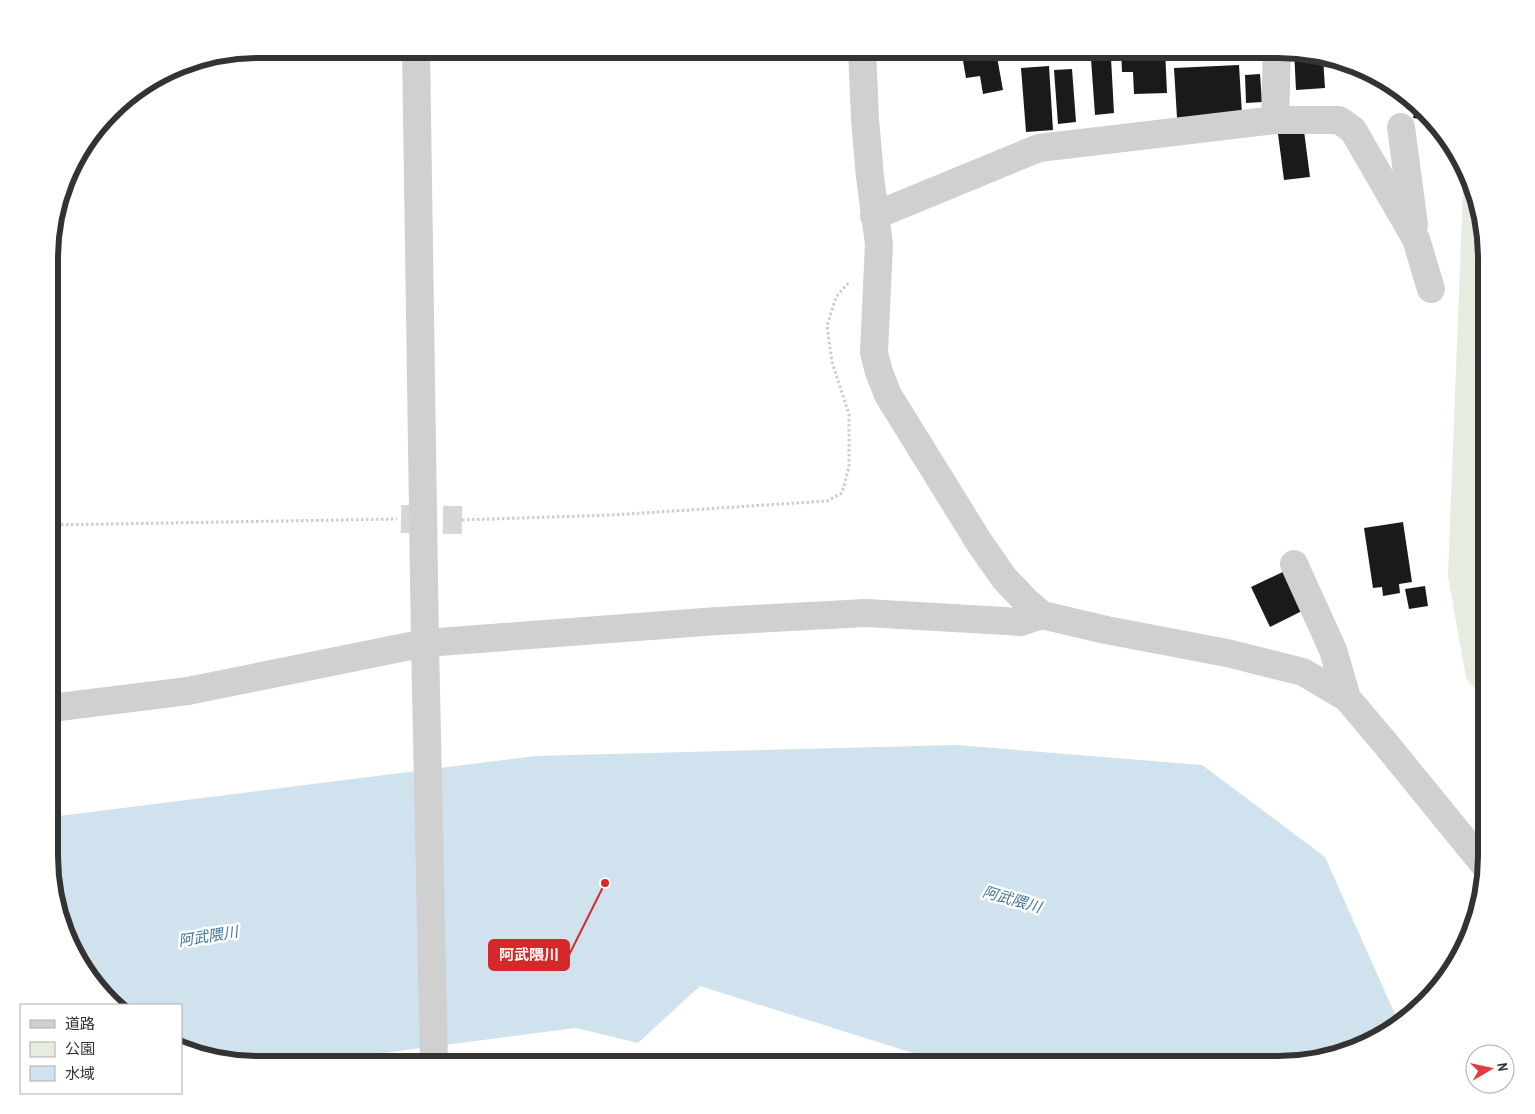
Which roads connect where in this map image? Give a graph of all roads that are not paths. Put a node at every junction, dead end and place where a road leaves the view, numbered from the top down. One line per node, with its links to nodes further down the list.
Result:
1 (416, 58): 11 (street)
2 (862, 58): 6 (street)
3 (1277, 58): 4 (street)
4 (1276, 120): 6 (street); 7 (street)
5 (1401, 127): 7 (street)
6 (874, 216): 10 (street)
7 (1416, 239): 8 (street)
8 (1431, 289)
9 (1294, 564): 12 (street)
10 (1042, 615): 11 (street); 12 (street)
11 (425, 643): 13 (street); 15 (street)
12 (1346, 698): 14 (street)
13 (58, 707)
14 (1478, 857)
15 (434, 1056)

